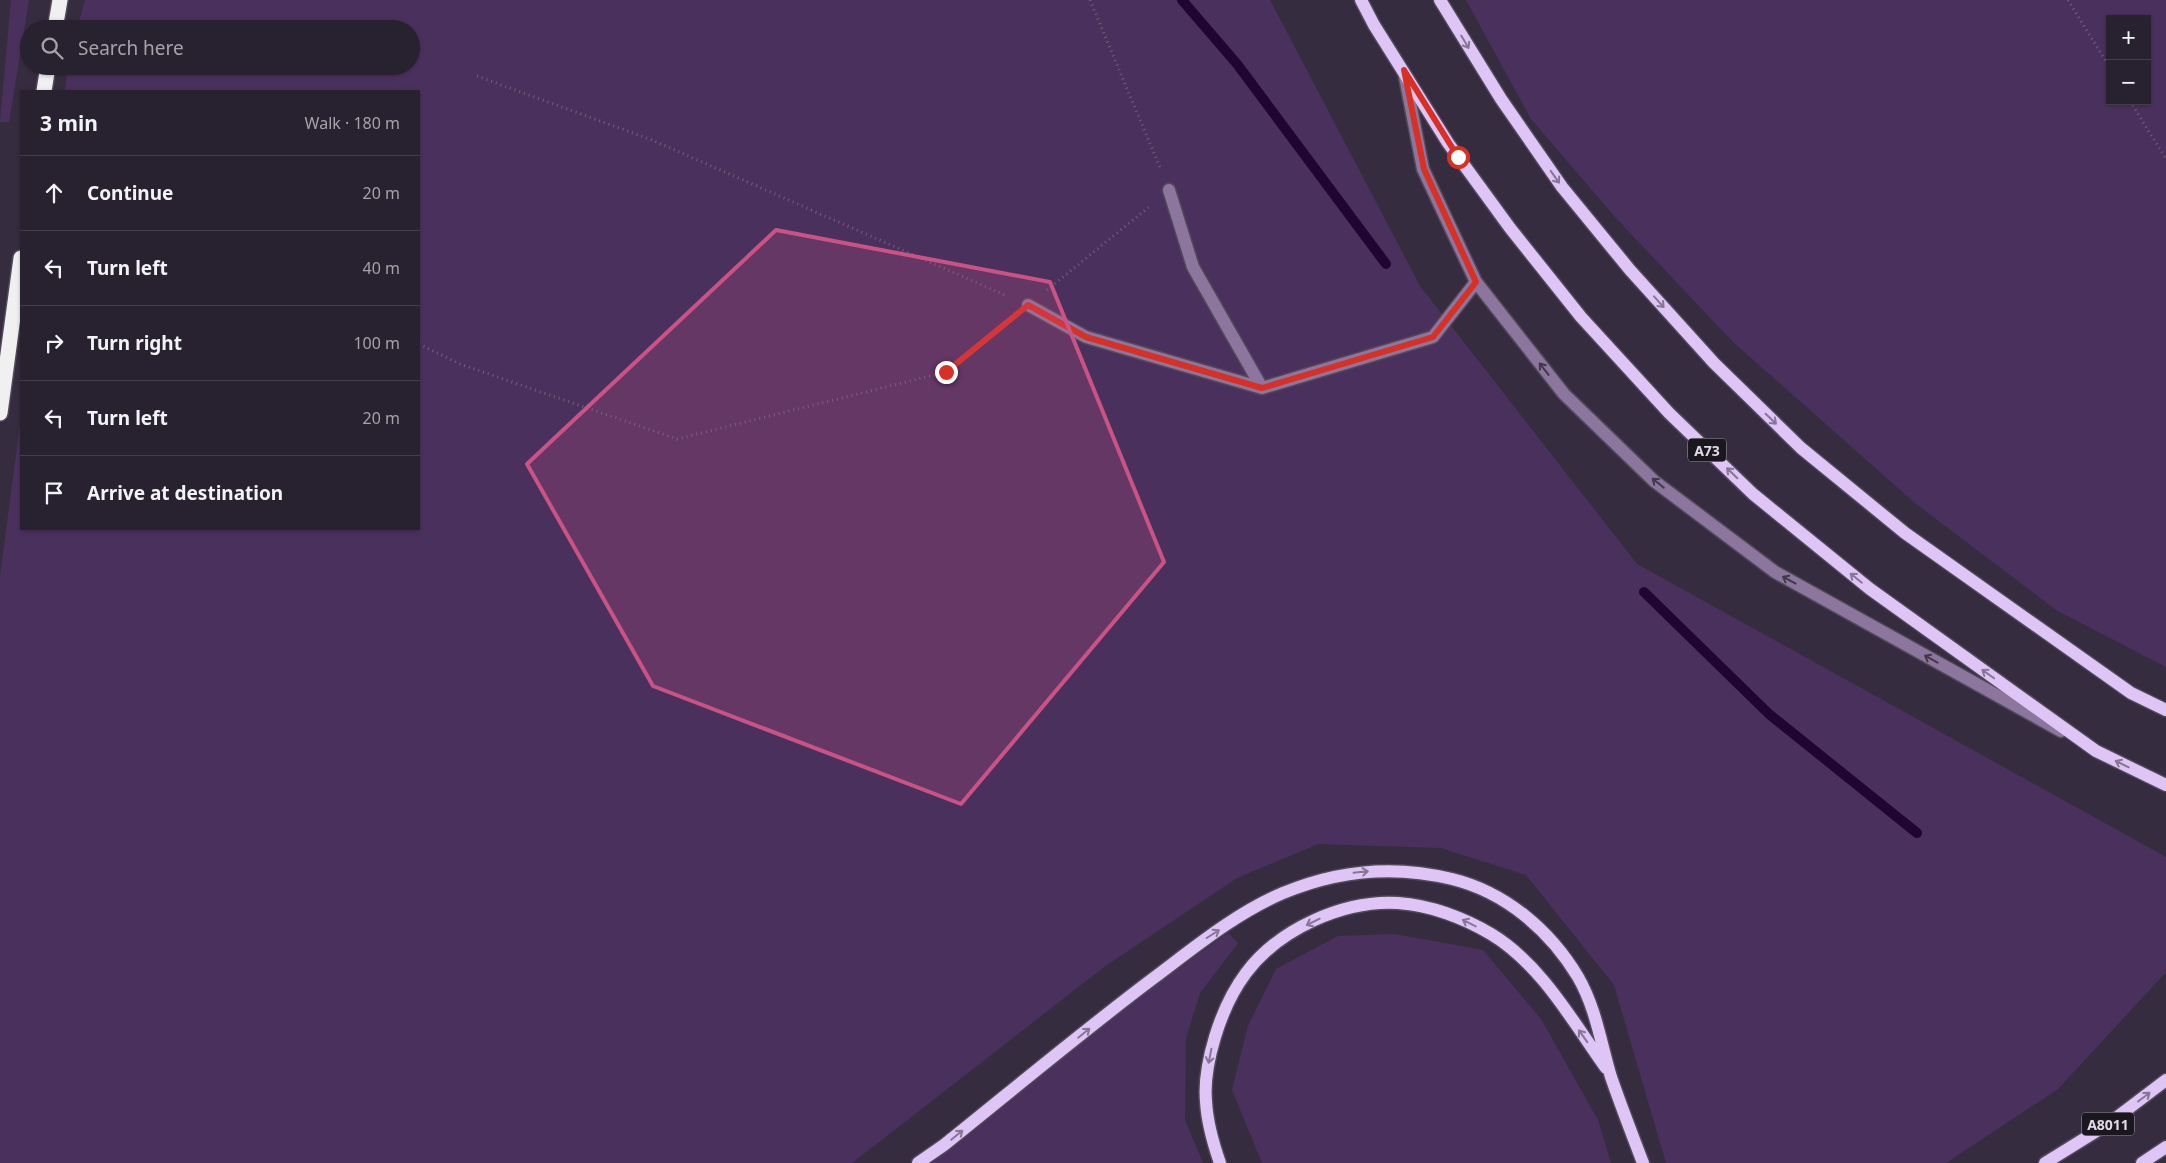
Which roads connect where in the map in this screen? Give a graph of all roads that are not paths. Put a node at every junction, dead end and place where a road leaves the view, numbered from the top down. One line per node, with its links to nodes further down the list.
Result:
1 (60, 0): 4 (highway)
2 (1361, 0): 5 (main road, A73)
3 (1440, 0): 14 (main road, one-way to 14)
4 (57, 20)
5 (1404, 70): 10 (lane); 15 (main road, A73, one-way to 5)
6 (47, 75): 7 (highway)
7 (44, 90)
8 (1169, 190): 12 (lane)
9 (20, 265): 13 (highway)
10 (1476, 282): 12 (lane); 15 (lane, one-way to 10)
11 (1028, 305): 12 (lane)
12 (1262, 388)
13 (0, 413)
14 (2166, 710)
15 (2096, 751): 16 (main road, A73, one-way to 15)
16 (2166, 785)
17 (1611, 1076): 20 (main road, one-way to 17); 21 (main road, one-way to 21); 22 (main road)
18 (2166, 1080): 23 (main road, A8011, one-way to 18)
19 (2166, 1147): 24 (main road)
20 (918, 1163)
21 (1220, 1163)
22 (1643, 1163)
23 (2046, 1163)
24 (2142, 1163)

